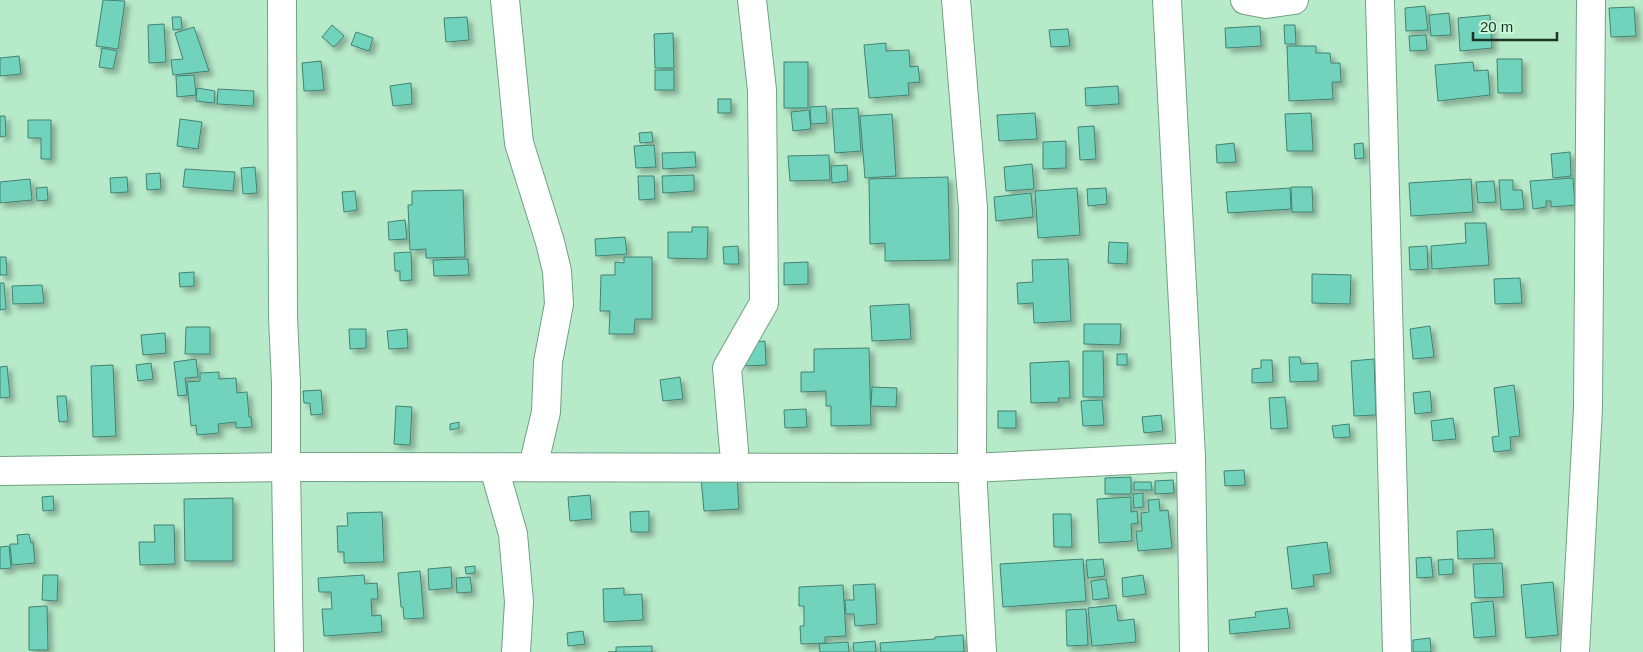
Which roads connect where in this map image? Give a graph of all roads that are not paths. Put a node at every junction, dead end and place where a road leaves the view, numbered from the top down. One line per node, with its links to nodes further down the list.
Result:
1 (282, 0): 12 (street)
2 (505, 0): 14 (street)
3 (752, 0): 10 (street)
4 (956, 0): 15 (street)
5 (1167, 0): 11 (street)
6 (1245, 0): 7 (street)
7 (1294, 0)
8 (1380, 0): 21 (street)
9 (1591, 0): 22 (street)
10 (734, 450)
11 (1191, 457): 15 (street); 20 (street)
12 (286, 467): 13 (street); 16 (street); 17 (street)
13 (494, 468): 14 (street); 18 (street)
14 (533, 468): 15 (street)
15 (972, 468): 19 (street)
16 (0, 471)
17 (289, 652)
18 (516, 652)
19 (982, 652)
20 (1194, 652)
21 (1397, 652)
22 (1575, 652)

